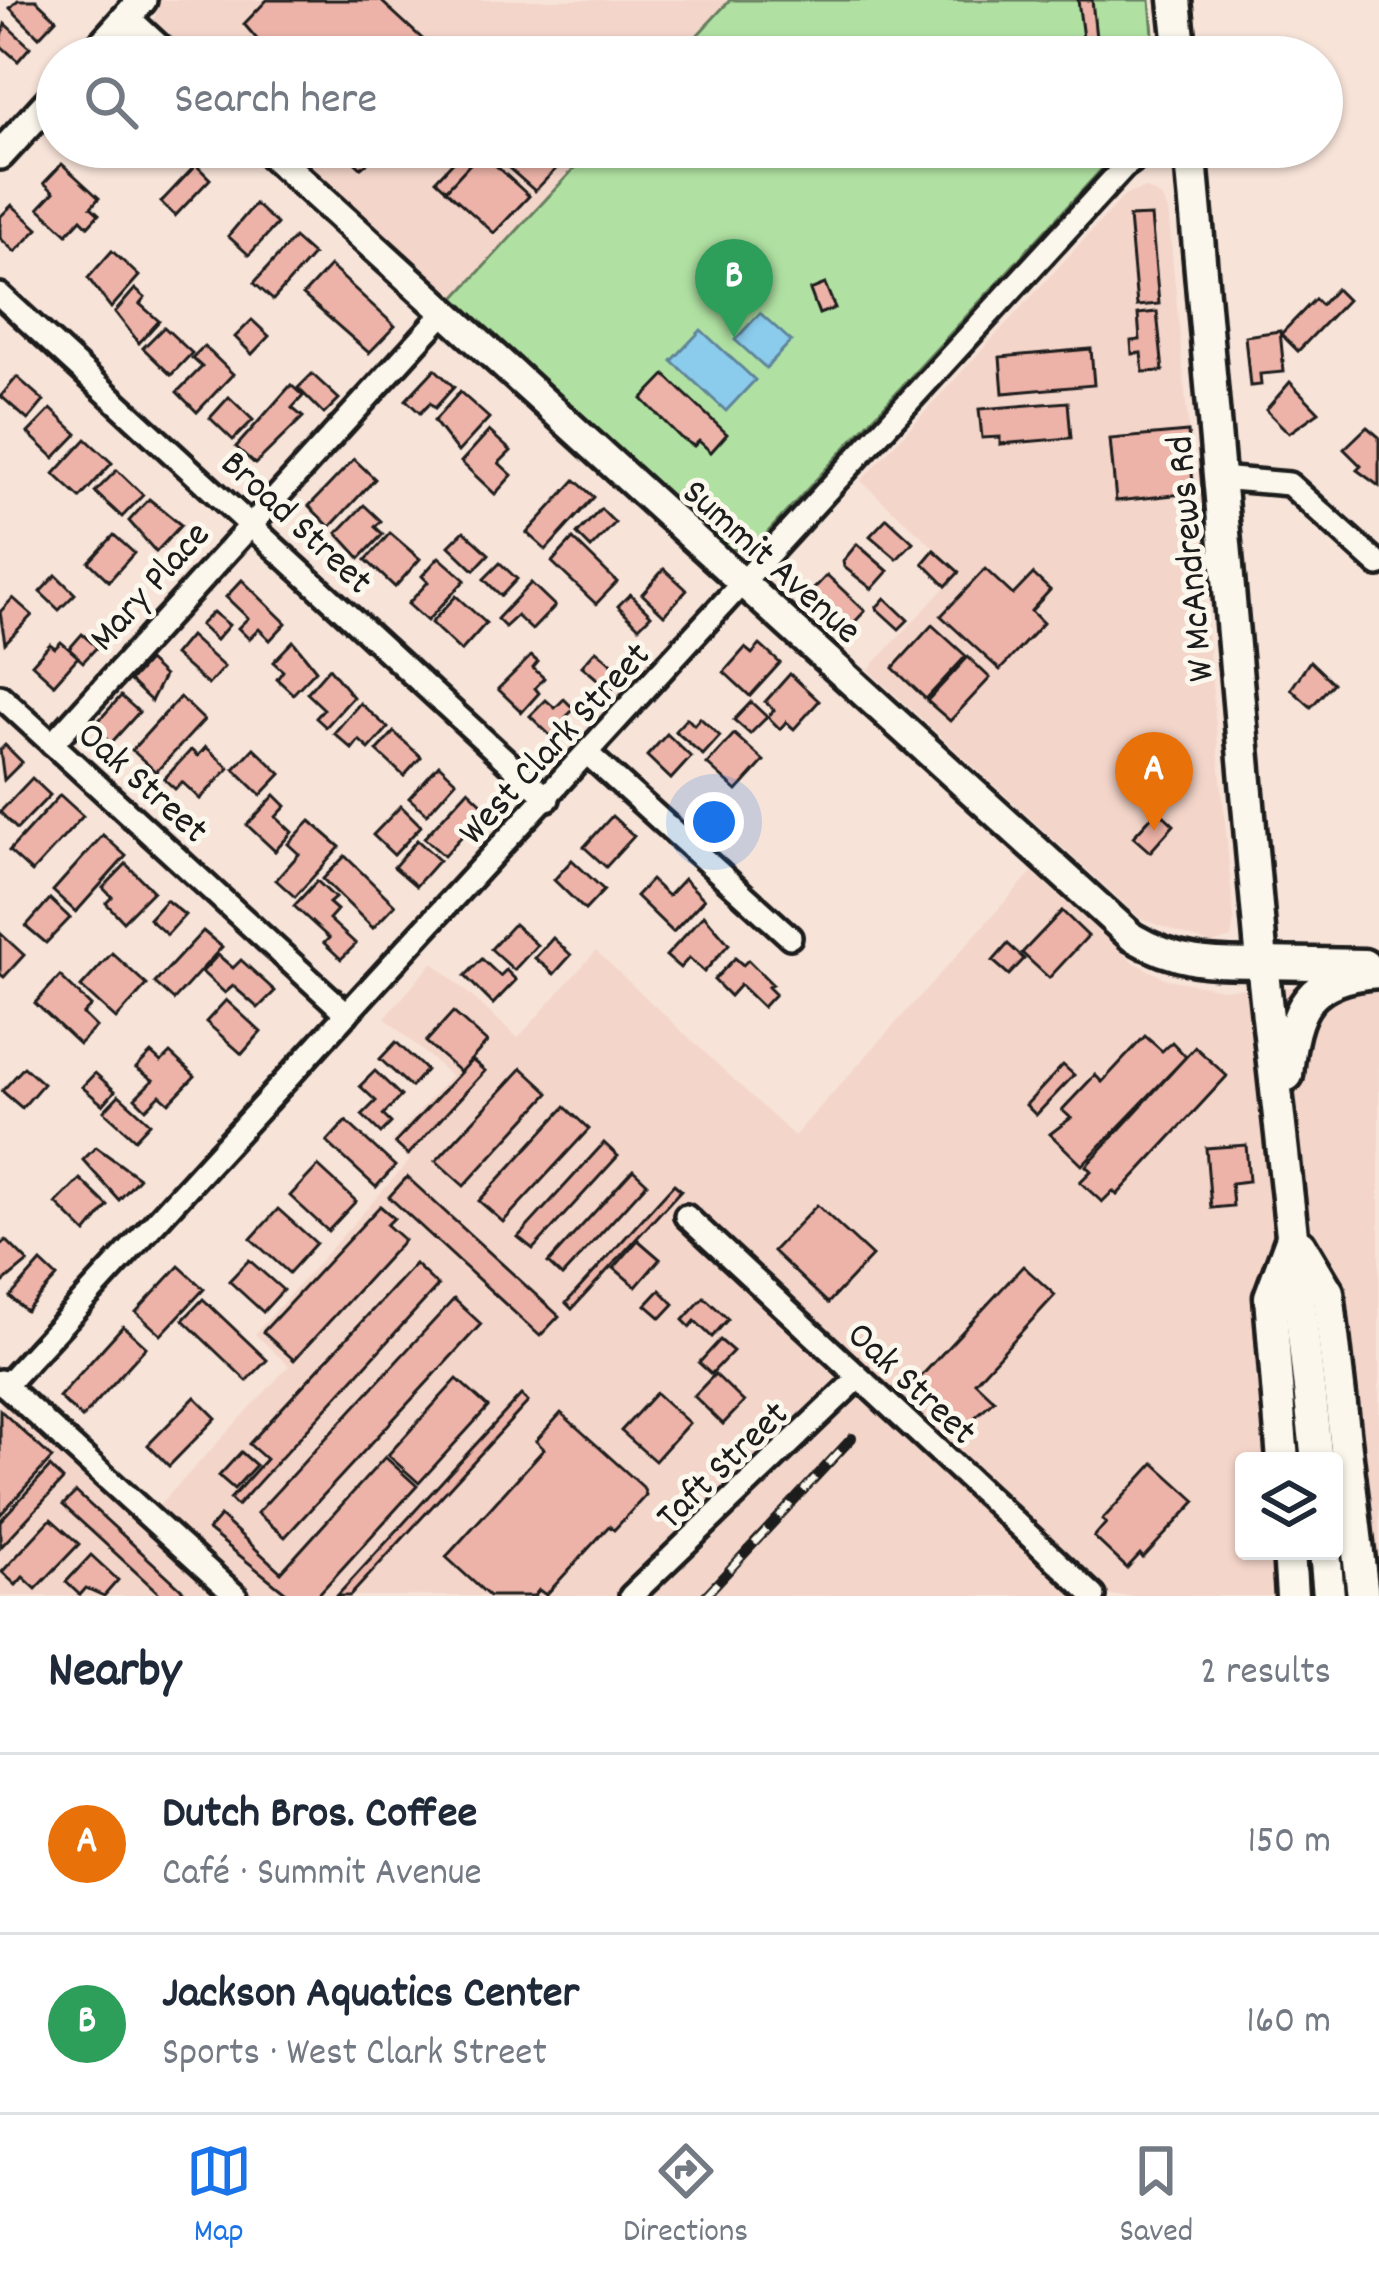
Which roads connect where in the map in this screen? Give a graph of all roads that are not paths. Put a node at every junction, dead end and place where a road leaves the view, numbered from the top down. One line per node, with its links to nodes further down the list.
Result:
1 (1175, 0): 5 (main road)
2 (134, 9): 3 (street); 4 (street)
3 (110, 36)
4 (153, 36)
5 (1179, 36)
6 (36, 115): 7 (street)
7 (0, 154)
8 (287, 168): 12 (street, Summit Avenue)
9 (1123, 168): 16 (street, West Clark Street)
10 (1192, 168): 13 (main road, W McAndrews Rd)
11 (0, 296): 14 (street, Broad Street)
12 (443, 314): 14 (street, Mary Place); 16 (street, Summit Avenue)
13 (1219, 478): 15 (street); 22 (main road, W McAndrews Rd)
14 (250, 524): 18 (street, Mary Place); 20 (street, Broad Street)
15 (1379, 565)
16 (745, 583): 19 (street, West Clark Street); 22 (street, Summit Avenue)
17 (0, 696): 18 (street, Oak Street)
18 (52, 744): 24 (street, Oak Street)
19 (589, 755): 20 (street, West Clark Street); 21 (street)
20 (548, 799): 24 (street, West Clark Street)
21 (790, 937)
22 (1262, 963): 23 (main road); 25 (main road, W McAndrews Rd)
23 (1379, 969): 25 (main road)
24 (347, 1014): 29 (street, West Clark Street)
25 (1282, 1141): 27 (main road)
26 (686, 1216): 28 (street, Oak Street)
27 (1294, 1234): 30 (main road); 31 (main road); 39 (main road)
28 (857, 1378): 35 (street, Taft Street); 36 (street, Oak Street)
29 (3, 1383): 34 (street)
30 (1282, 1452)
31 (1316, 1452)
32 (1290, 1560): 37 (main road)
33 (1326, 1560): 38 (main road)
34 (236, 1596)
35 (631, 1596)
36 (1094, 1596)
37 (1292, 1596)
38 (1328, 1596)
39 (1363, 1596)

